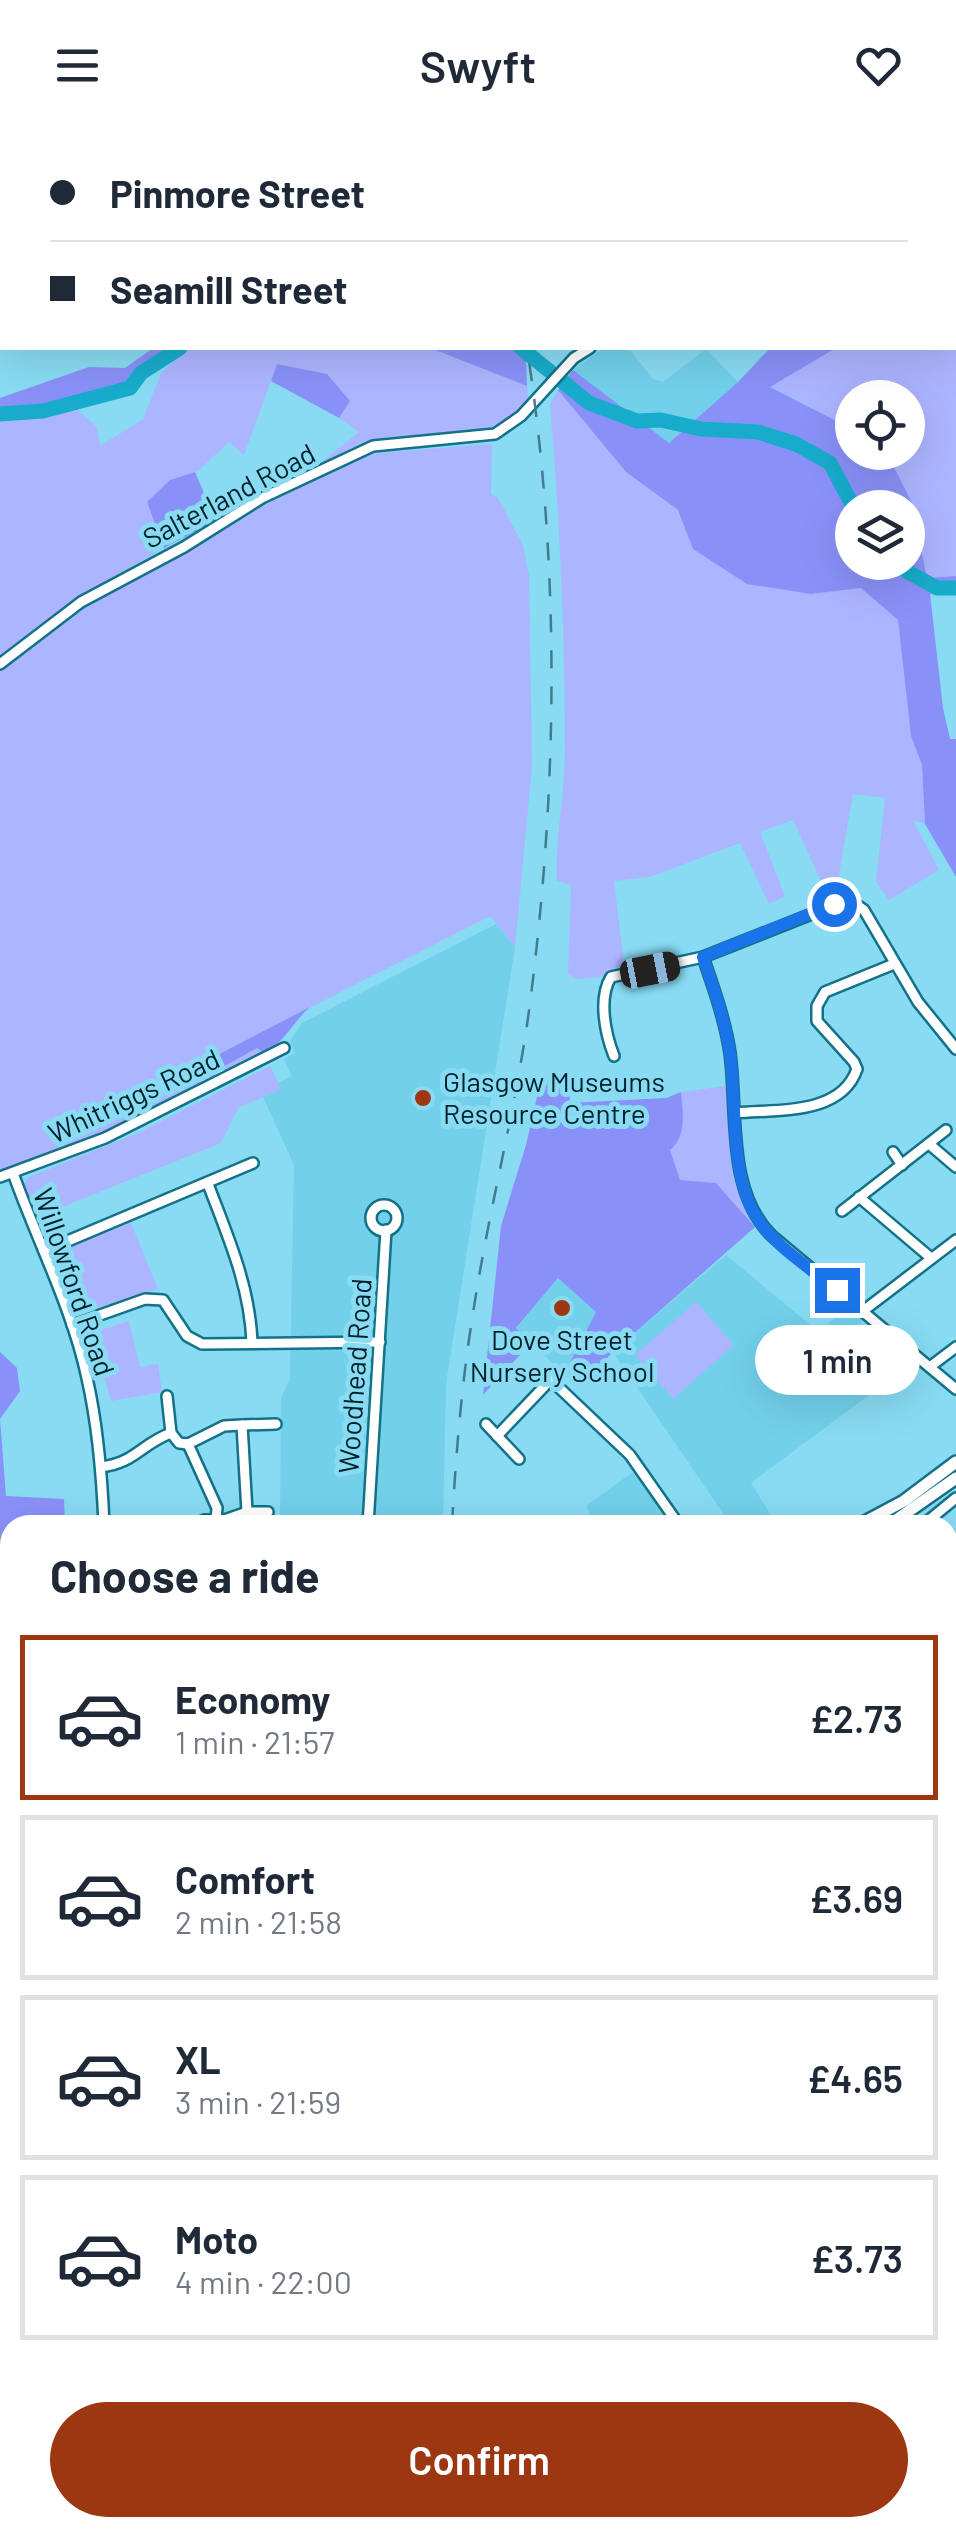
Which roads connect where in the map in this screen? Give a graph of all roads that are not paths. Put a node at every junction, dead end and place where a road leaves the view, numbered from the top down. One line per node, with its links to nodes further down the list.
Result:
1 (588, 350): 2 (street, Salterland Road)
2 (0, 664)
3 (703, 957): 4 (street); 7 (street); 8 (street)
4 (894, 964): 6 (street); 8 (street)
5 (284, 1048): 15 (street, Whitriggs Road)
6 (956, 1049)
7 (614, 1056)
8 (736, 1112): 24 (street)
9 (946, 1130): 10 (street)
10 (929, 1144): 13 (street); 14 (street)
11 (893, 1152): 13 (street)
12 (253, 1164): 17 (street)
13 (902, 1165): 18 (street)
14 (956, 1167)
15 (12, 1173): 16 (street, Whitriggs Road); 22 (street, Willowford Road)
16 (0, 1177)
17 (208, 1184): 22 (street); 27 (street)
18 (859, 1197): 19 (street); 23 (street)
19 (842, 1210)
20 (386, 1230): 26 (street, Woodhead Road)
21 (956, 1240): 23 (street)
22 (44, 1251): 25 (street, Willowford Road)
23 (931, 1258): 24 (street)
24 (863, 1312): 29 (street)
25 (72, 1325): 27 (street); 40 (street, Willowford Road)
26 (380, 1342): 27 (street); 48 (street, Woodhead Road)
27 (252, 1343)
28 (956, 1348): 29 (street)
29 (931, 1366): 30 (street)
30 (956, 1389)
31 (167, 1396): 35 (street)
32 (276, 1424): 34 (street)
33 (486, 1424): 36 (street)
34 (242, 1425): 37 (street); 43 (street)
35 (171, 1433): 37 (street); 40 (street)
36 (497, 1436): 38 (street); 49 (street)
37 (188, 1444): 46 (street)
38 (519, 1459)
39 (956, 1462): 50 (main road)
40 (101, 1467): 45 (street, Willowford Road)
41 (956, 1478): 51 (main road)
42 (956, 1498): 52 (street)
43 (247, 1512): 44 (street); 47 (street)
44 (268, 1512)
45 (103, 1515)
46 (216, 1515)
47 (238, 1515)
48 (369, 1515)
49 (672, 1515)
50 (878, 1515)
51 (902, 1515)
52 (935, 1515)

